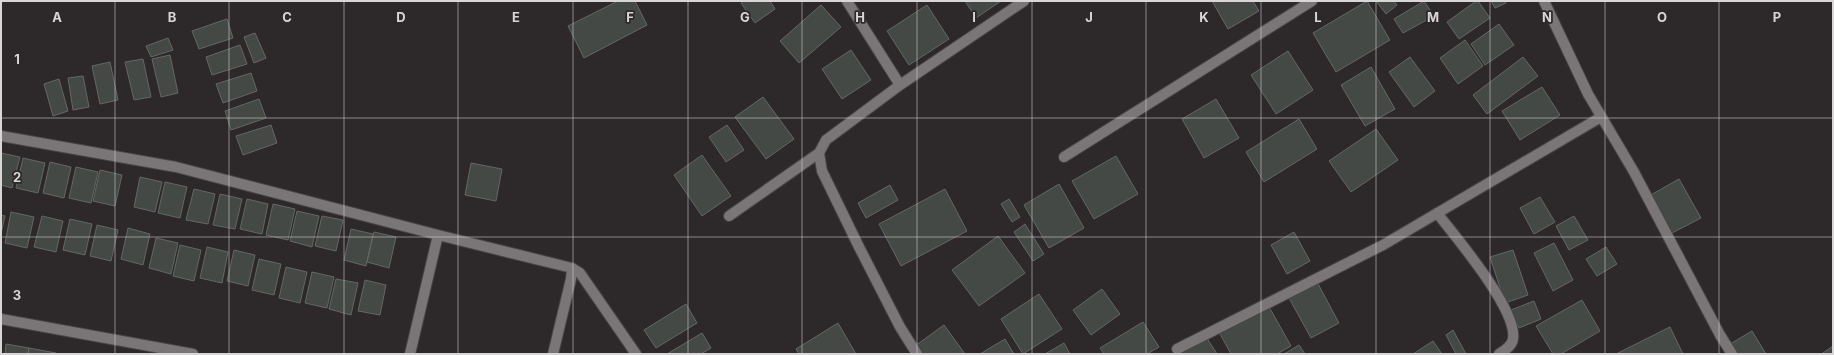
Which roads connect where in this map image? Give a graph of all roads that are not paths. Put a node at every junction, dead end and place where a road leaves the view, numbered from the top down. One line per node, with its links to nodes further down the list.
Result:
1 (847, 1): 5 (street)
2 (1024, 1): 5 (street)
3 (1312, 1): 9 (street)
4 (1544, 1): 6 (street)
5 (900, 85): 8 (street)
6 (1601, 117): 10 (street); 22 (street)
7 (1, 136): 12 (street)
8 (819, 153): 11 (street); 20 (street)
9 (1064, 157)
10 (1437, 213): 15 (street); 21 (street)
11 (729, 216)
12 (438, 235): 13 (street); 17 (street)
13 (572, 268): 18 (street); 19 (street)
14 (1, 318): 16 (street)
15 (1177, 349)
16 (194, 354)
17 (410, 354)
18 (553, 354)
19 (636, 354)
20 (917, 354)
21 (1499, 354)
22 (1732, 354)

